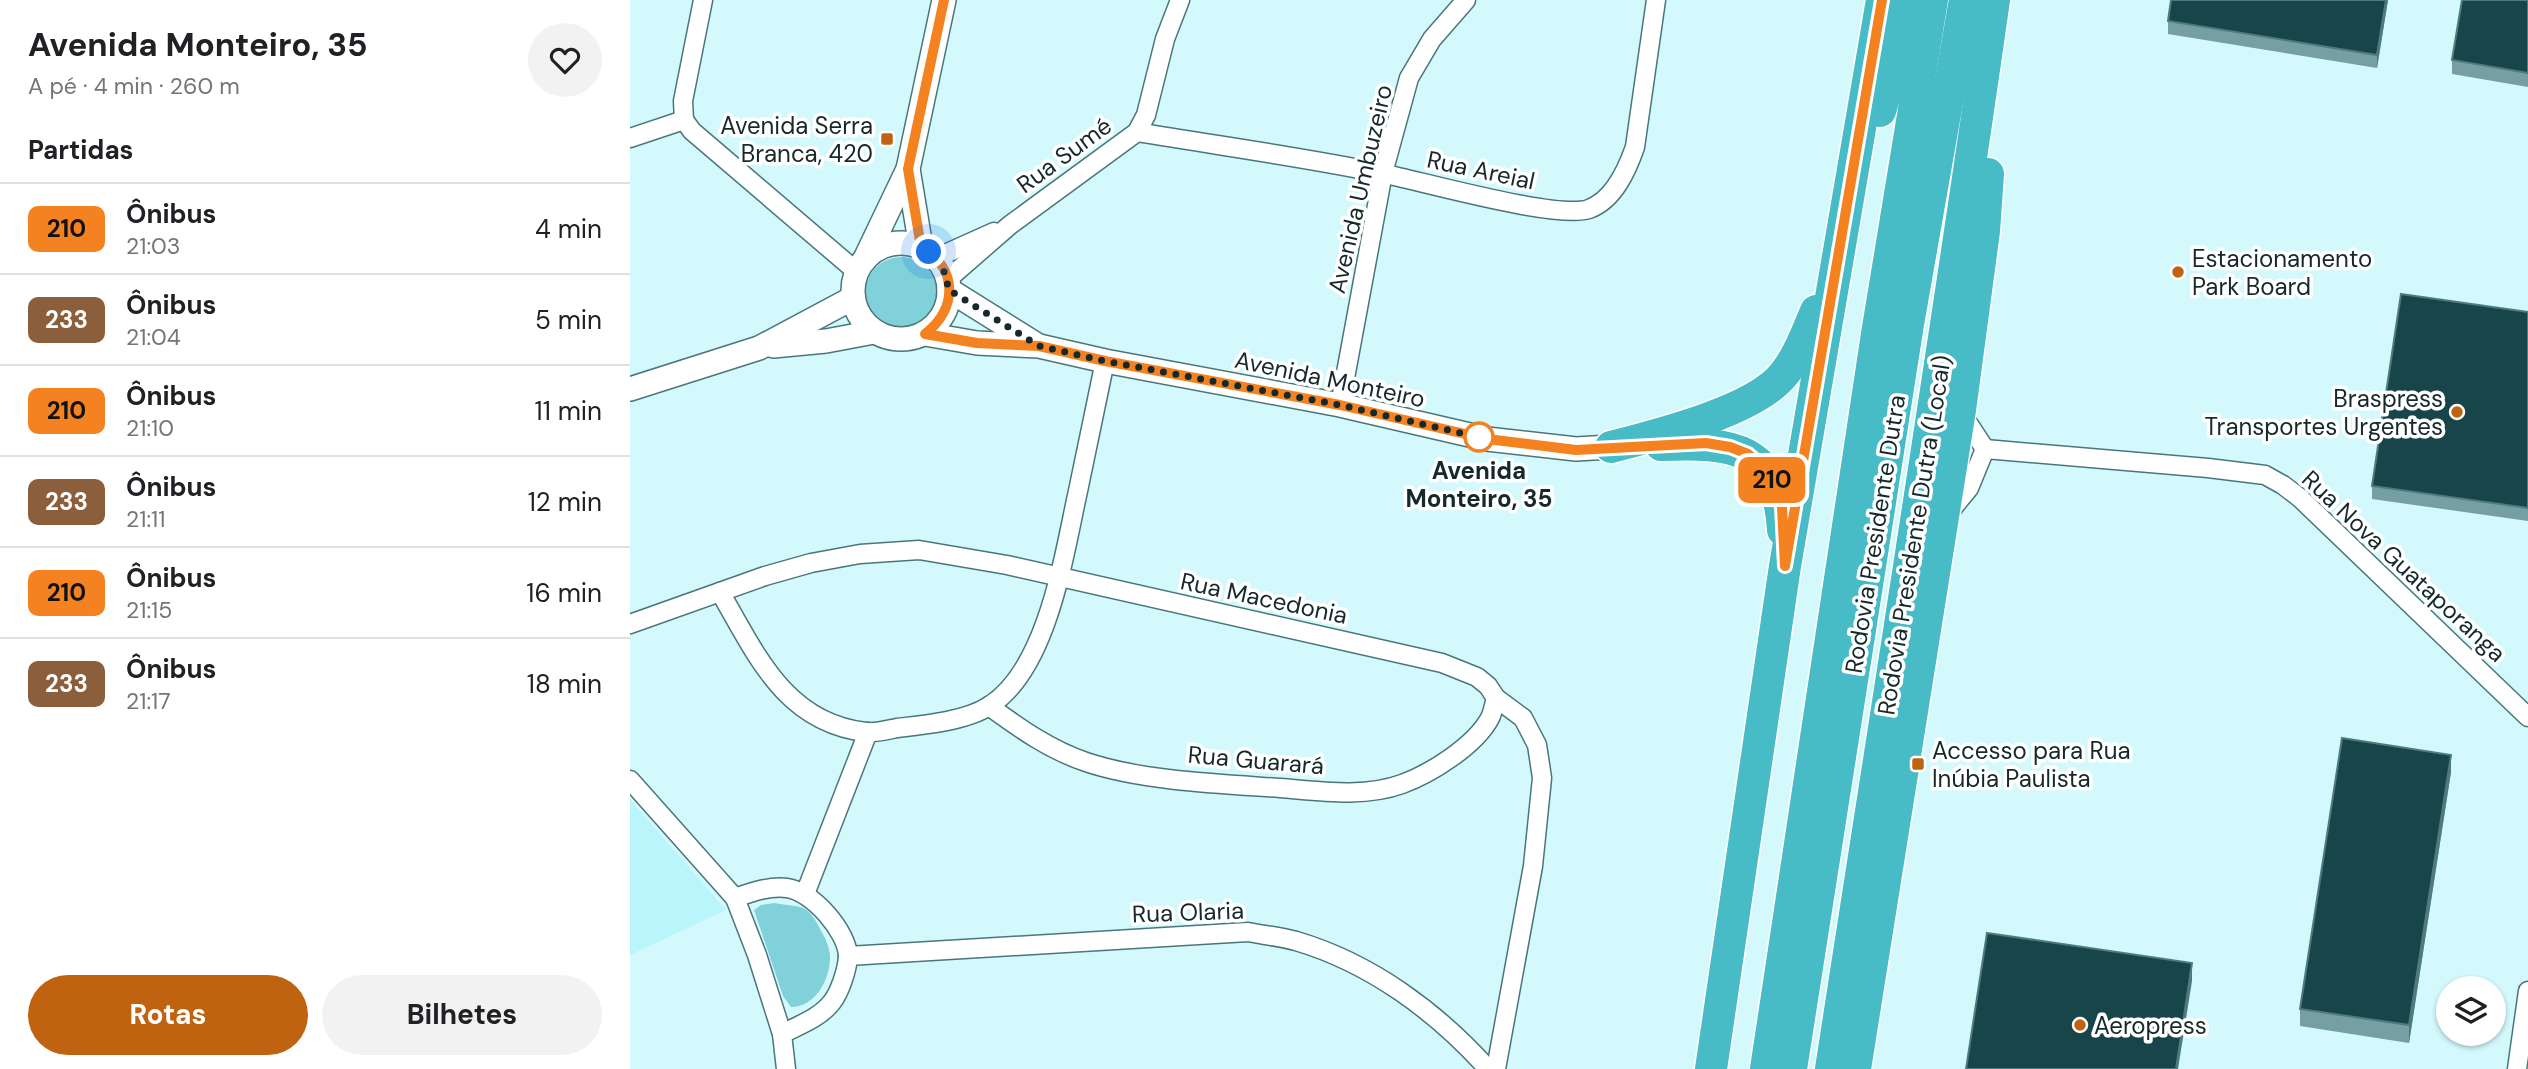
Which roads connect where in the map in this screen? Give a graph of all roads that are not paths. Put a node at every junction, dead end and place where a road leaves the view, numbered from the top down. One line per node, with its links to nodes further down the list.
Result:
1 (704, 0): 12 (street)
2 (944, 0): 16 (street)
3 (1180, 0): 13 (street, Rua Sumé)
4 (1465, 0): 17 (street, Avenida Umbuzeiro)
5 (1656, 0): 17 (street, Rua Areial)
6 (1905, 0): 15 (highway)
7 (1932, 0): 54 (highway, Rodovia Presidente Dutra)
8 (1965, 0): 55 (highway, Rodovia Presidente Dutra)
9 (1994, 0): 56 (highway, Rodovia Presidente Dutra (Local))
10 (2005, 0): 31 (highway)
11 (1879, 9): 15 (highway)
12 (684, 120): 14 (street); 21 (street)
13 (1137, 132): 17 (street, Rua Areial); 18 (street, Rua Sumé)
14 (630, 138)
15 (1854, 156): 20 (highway)
16 (908, 169): 19 (street); 21 (street)
17 (1383, 173): 30 (street, Avenida Umbuzeiro)
18 (1010, 225): 19 (street, Rua Sumé); 22 (street, Rua Sumé)
19 (928, 252): 21 (street); 22 (street)
20 (1836, 262): 32 (highway); 35 (highway)
21 (861, 266): 23 (street)
22 (949, 284): 25 (street); 26 (street, Avenida Monteiro)
23 (853, 298): 24 (street); 27 (street)
24 (874, 332): 25 (street); 27 (street)
25 (925, 334): 26 (street, Avenida Monteiro)
26 (1039, 346): 28 (street, Avenida Monteiro)
27 (759, 348): 29 (street)
28 (1105, 361): 30 (street, Avenida Monteiro); 36 (street)
29 (630, 388)
30 (1340, 405): 32 (street, Avenida Monteiro)
31 (1960, 410): 33 (street); 34 (highway)
32 (1611, 447): 35 (highway)
33 (1985, 449): 34 (street); 41 (street, Rua Nova Guataporanga)
34 (1943, 520): 57 (highway)
35 (1785, 566): 53 (highway)
36 (1059, 578): 37 (street, Rua Macedonia); 39 (street, Rua Macedonia); 40 (street)
37 (720, 592): 38 (street, Rua Macedonia); 42 (street)
38 (630, 624)
39 (1496, 698): 40 (street, Rua Guarará); 52 (street, Rua Macedonia)
40 (989, 706): 42 (street)
41 (2528, 717)
42 (868, 732): 44 (street)
43 (630, 780): 45 (street)
44 (804, 894): 45 (street); 46 (street)
45 (735, 898): 48 (street)
46 (848, 956): 48 (street); 51 (street, Rua Olaria)
47 (2528, 991): 49 (street)
48 (782, 1034): 50 (street)
49 (2524, 1044): 58 (street)
50 (786, 1069)
51 (1488, 1069)
52 (1496, 1069)
53 (1711, 1069)
54 (1766, 1069)
55 (1791, 1069)
56 (1831, 1069)
57 (1855, 1069)
58 (2517, 1069)

